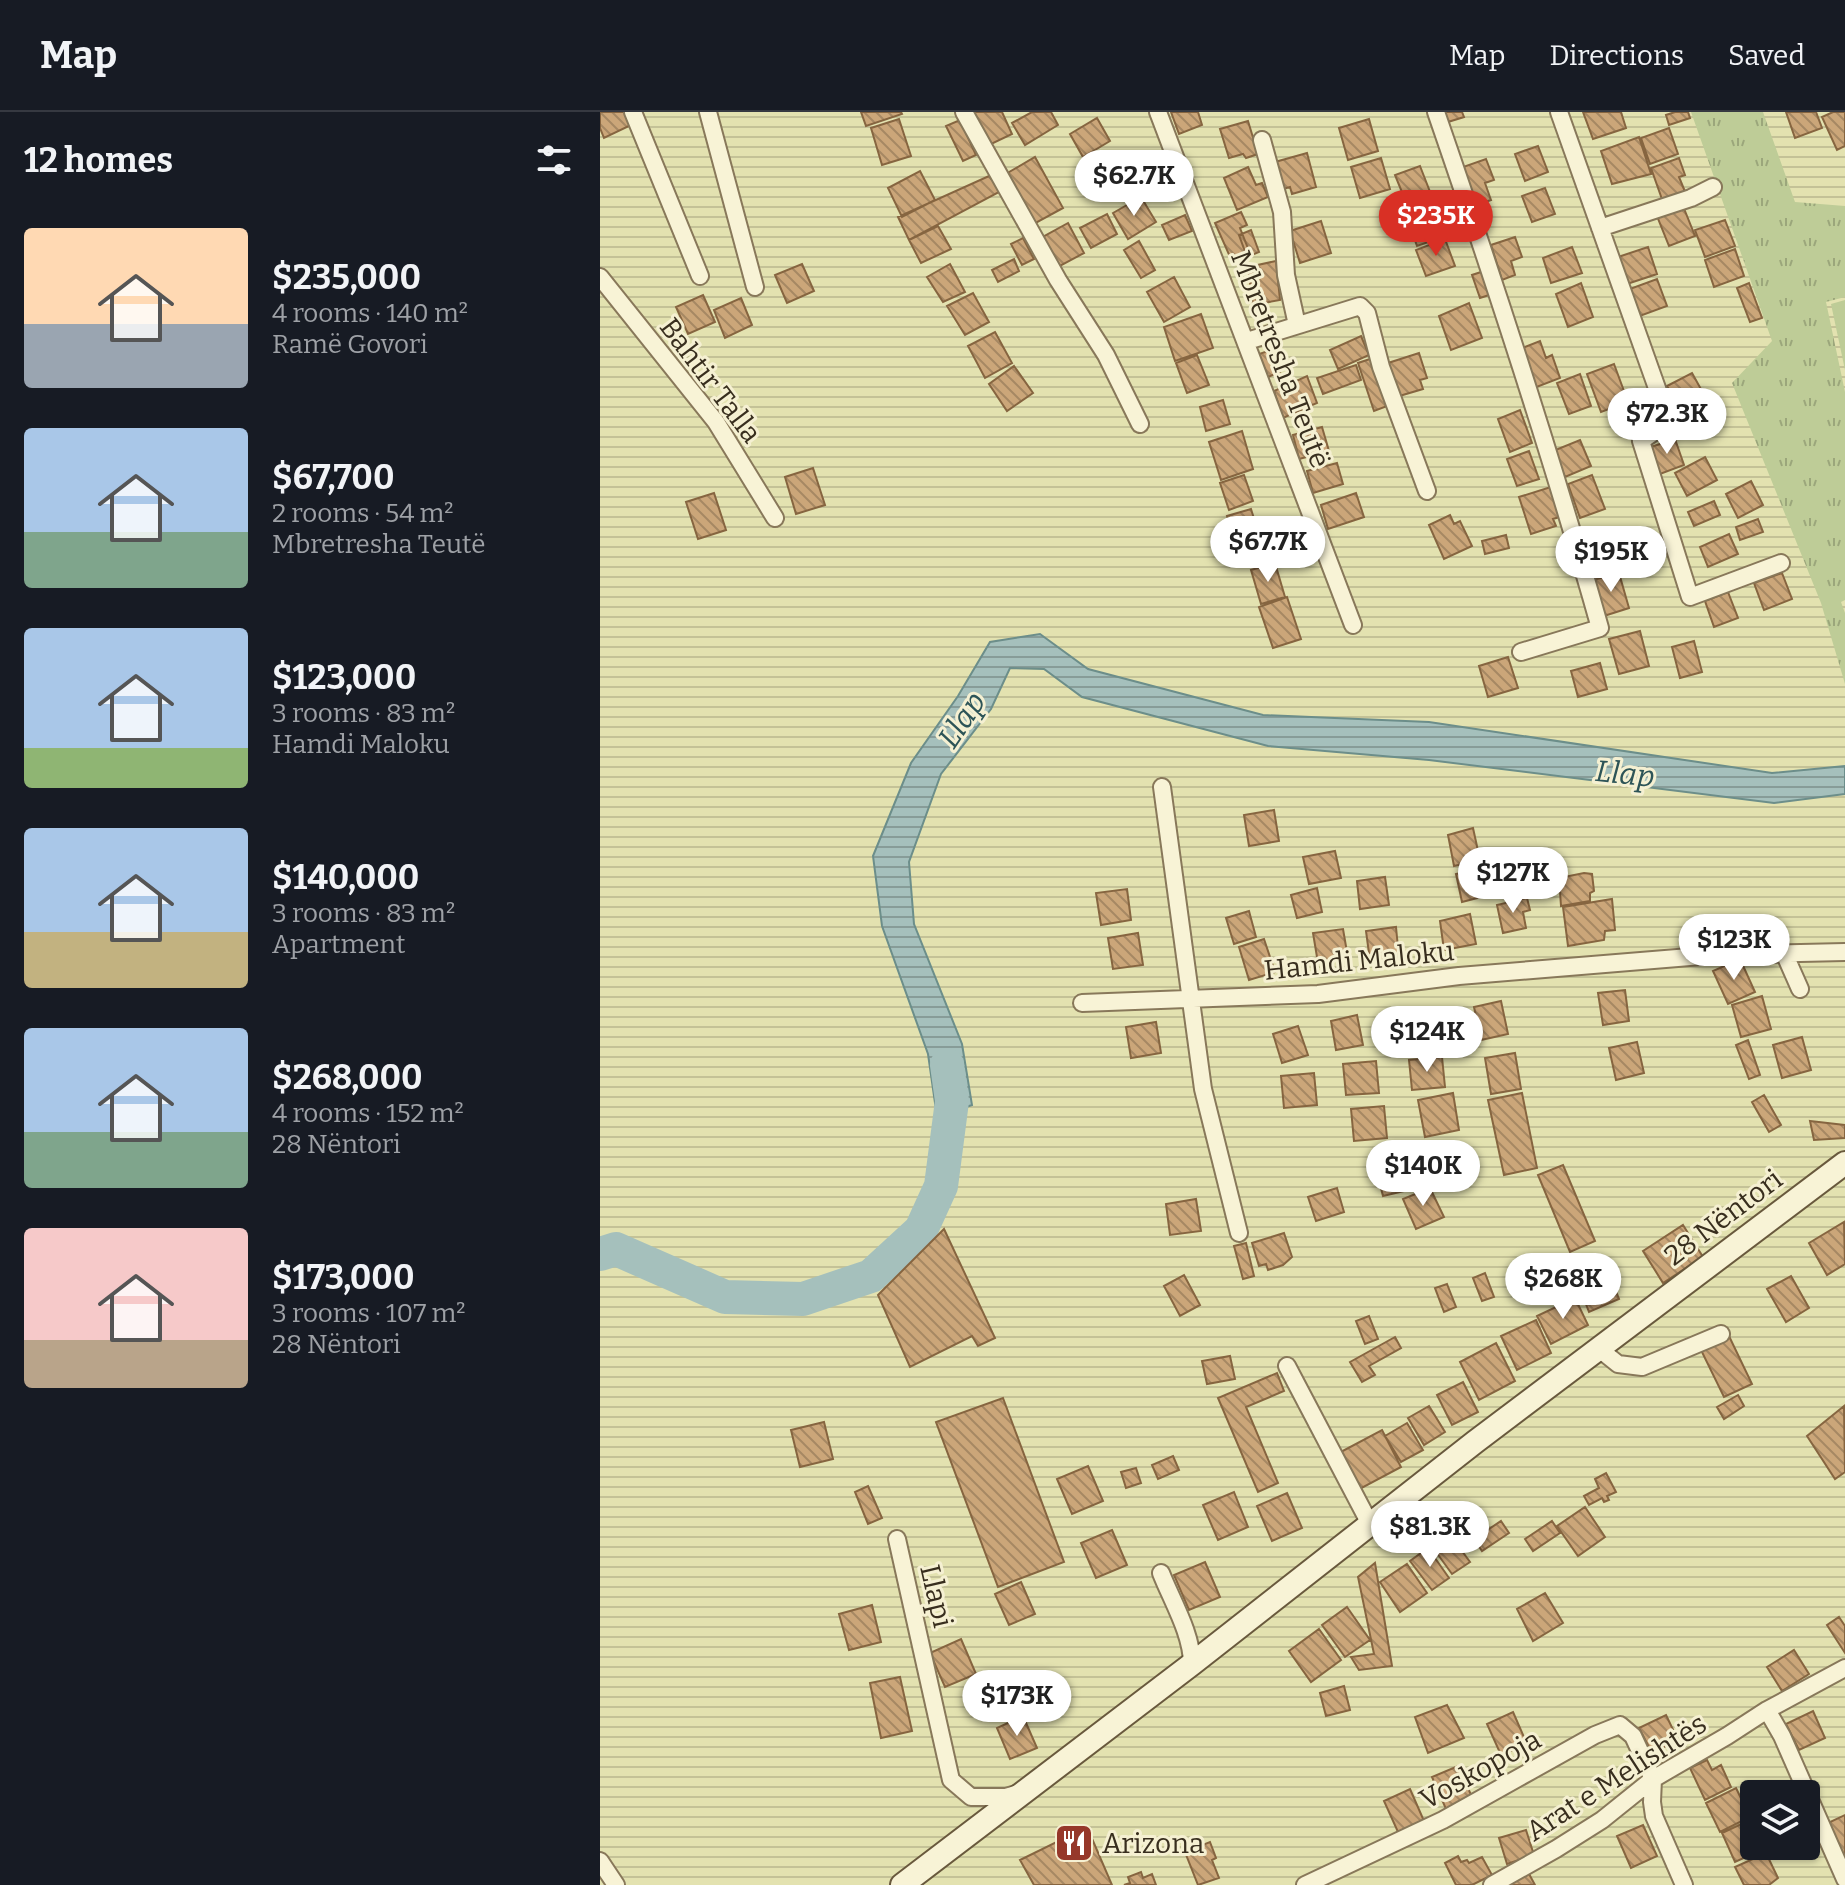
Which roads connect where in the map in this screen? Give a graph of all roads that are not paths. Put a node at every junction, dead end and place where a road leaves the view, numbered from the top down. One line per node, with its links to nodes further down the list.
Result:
1 (633, 112): 10 (street)
2 (708, 112): 12 (street)
3 (964, 112): 15 (street)
4 (1158, 112): 14 (street, Mbretresha Teutë)
5 (1436, 112): 20 (street)
6 (1559, 112): 9 (street)
7 (1262, 140): 13 (street)
8 (1713, 187): 9 (street)
9 (1600, 228): 18 (street)
10 (700, 276)
11 (600, 277): 17 (street, Bahtir Talla)
12 (755, 287)
13 (1297, 325): 14 (street); 16 (street)
14 (1247, 341): 19 (street, Mbretresha Teutë)
15 (1140, 424)
16 (1427, 491)
17 (775, 518)
18 (1781, 563)
19 (1353, 625)
20 (1521, 652)
21 (1162, 787): 25 (street)
22 (1845, 952): 23 (street, Hamdi Maloku)
23 (1785, 955): 24 (street); 25 (street, Hamdi Maloku)
24 (1800, 989)
25 (1190, 999): 26 (street, Hamdi Maloku); 28 (street)
26 (1082, 1003)
27 (1845, 1163): 30 (main road, 28 Nëntori)
28 (1239, 1233)
29 (1721, 1334): 30 (street)
30 (1598, 1348): 32 (main road, 28 Nëntori)
31 (1287, 1366): 32 (street)
32 (1370, 1524): 35 (main road, 28 Nëntori)
33 (897, 1539): 39 (street, Llapi)
34 (1161, 1573): 35 (street)
35 (1192, 1664): 39 (main road, 28 Nëntori)
36 (1845, 1668): 37 (street, Arat e Melishtës)
37 (1767, 1710): 38 (street, Arat e Melishtës); 41 (street)
38 (1653, 1779): 44 (street, Voskopoja); 45 (street, Arat e Melishtës); 46 (street)
39 (1019, 1793): 43 (main road, 28 Nëntori)
40 (600, 1861): 42 (street)
41 (1845, 1879)
42 (616, 1885)
43 (902, 1885)
44 (1305, 1885)
45 (1492, 1885)
46 (1684, 1885)

